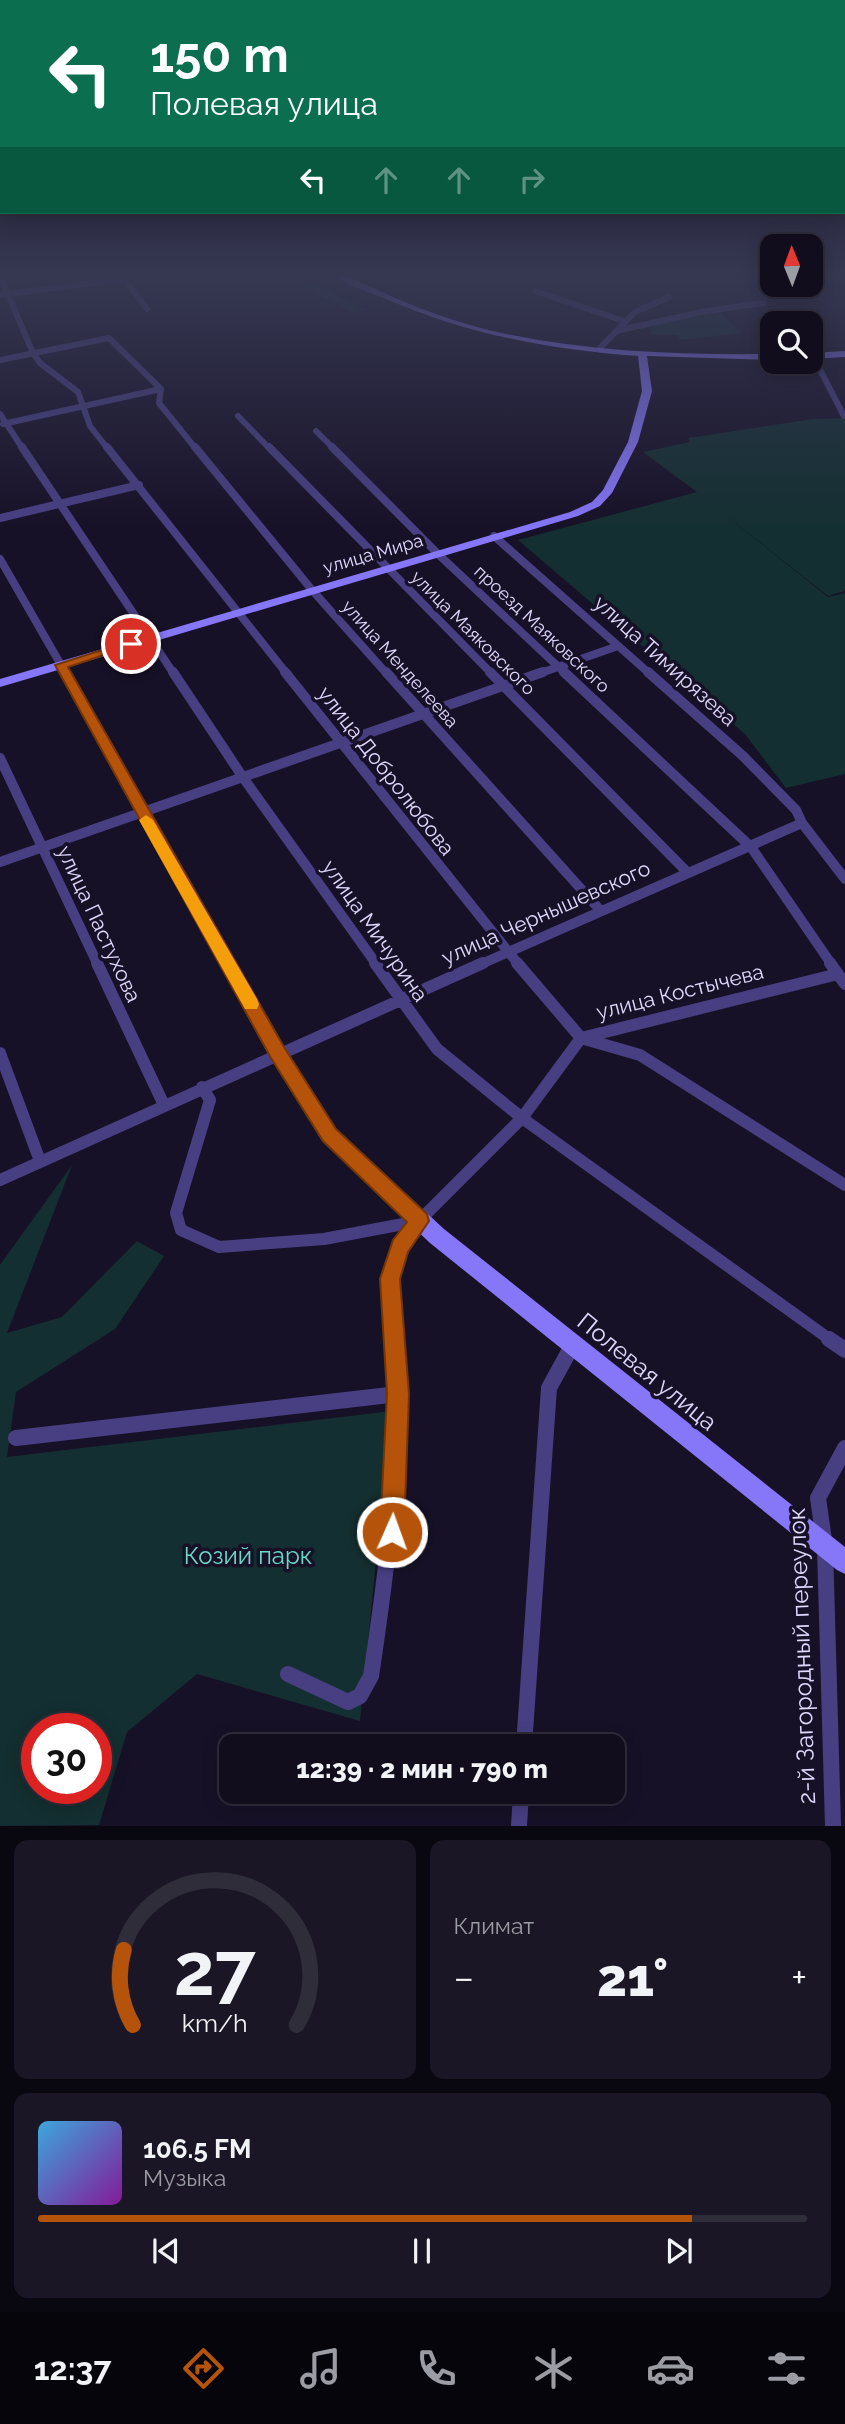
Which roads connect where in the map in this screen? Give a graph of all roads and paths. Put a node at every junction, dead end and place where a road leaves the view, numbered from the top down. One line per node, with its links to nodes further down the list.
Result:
1 (37, 359): 6 (street, улица Добролюбова)
2 (131, 359): 5 (street, улица Менделеева)
3 (643, 359): 14 (main road, улица Мира)
4 (822, 374): 8 (street)
5 (161, 389): 6 (street); 18 (street, улица Менделеева)
6 (82, 409): 9 (street); 11 (street, улица Добролюбова)
7 (238, 416): 17 (street, улица Маяковского)
8 (844, 416)
9 (2, 421): 12 (street, улица Мичурина)
10 (316, 431): 15 (street, проезд Маяковского)
11 (139, 485): 12 (street); 19 (street, улица Добролюбова)
12 (61, 504): 13 (street); 20 (street, улица Мичурина)
13 (0, 518)
14 (494, 536): 15 (main road, улица Мира); 21 (street, улица Тимирязева)
15 (438, 554): 17 (main road, улица Мира); 23 (street, проезд Маяковского)
16 (0, 559): 22 (street)
17 (385, 569): 18 (main road, улица Мира); 25 (street, улица Маяковского)
18 (312, 590): 19 (main road, улица Мира); 26 (street, улица Менделеева)
19 (238, 612): 20 (main road, улица Мира); 27 (street, улица Добролюбова)
20 (152, 638): 22 (main road, улица Мира); 29 (street, улица Мичурина)
21 (618, 646): 23 (street); 31 (street, улица Тимирязева)
22 (61, 665): 24 (main road, улица Мира); 30 (main road, Полевая улица)
23 (561, 666): 25 (street); 33 (street, проезд Маяковского)
24 (0, 683)
25 (504, 685): 26 (street); 35 (street, улица Маяковского)
26 (424, 714): 27 (street); 37 (street, улица Менделеева)
27 (341, 743): 29 (street); 38 (street, улица Добролюбова)
28 (0, 758): 32 (street, улица Пастухова)
29 (243, 776): 30 (street); 40 (street, улица Мичурина)
30 (141, 811): 32 (street); 43 (main road, Полевая улица)
31 (802, 823): 33 (street, улица Чернышевского); 36 (street, улица Тимирязева)
32 (41, 847): 34 (street); 45 (street, улица Пастухова)
33 (751, 847): 35 (street, улица Чернышевского); 39 (street)
34 (0, 862)
35 (687, 872): 37 (street, улица Чернышевского)
36 (845, 879)
37 (600, 910): 38 (street, улица Чернышевского)
38 (507, 951): 40 (street, улица Чернышевского); 41 (street, улица Добролюбова)
39 (841, 979): 41 (street, улица Костычева)
40 (399, 999): 43 (street, улица Чернышевского); 46 (street, улица Мичурина)
41 (581, 1038): 46 (street, улица Костычева); 49 (street)
42 (0, 1053): 47 (street)
43 (278, 1053): 44 (street, улица Чернышевского); 50 (main road, Полевая улица)
44 (202, 1087): 45 (street, улица Чернышевского); 50 (street)
45 (164, 1105): 47 (street, улица Чернышевского)
46 (522, 1118): 50 (street, улица Костычева); 52 (street, улица Мичурина)
47 (40, 1161): 48 (street, улица Чернышевского)
48 (0, 1180)
49 (845, 1185)
50 (419, 1221): 51 (main road, Полевая улица); 53 (street)
51 (572, 1346): 56 (main road, Полевая улица); 59 (street)
52 (845, 1350)
53 (398, 1394): 54 (street); 58 (street)
54 (16, 1438)
55 (845, 1448): 56 (street, 2-й Загородный переулок)
56 (825, 1547): 57 (main road, Полевая улица); 62 (street, 2-й Загородный переулок)
57 (845, 1562)
58 (288, 1674)
59 (525, 1734)
60 (520, 1804): 61 (street)
61 (519, 1825)
62 (833, 1825)

